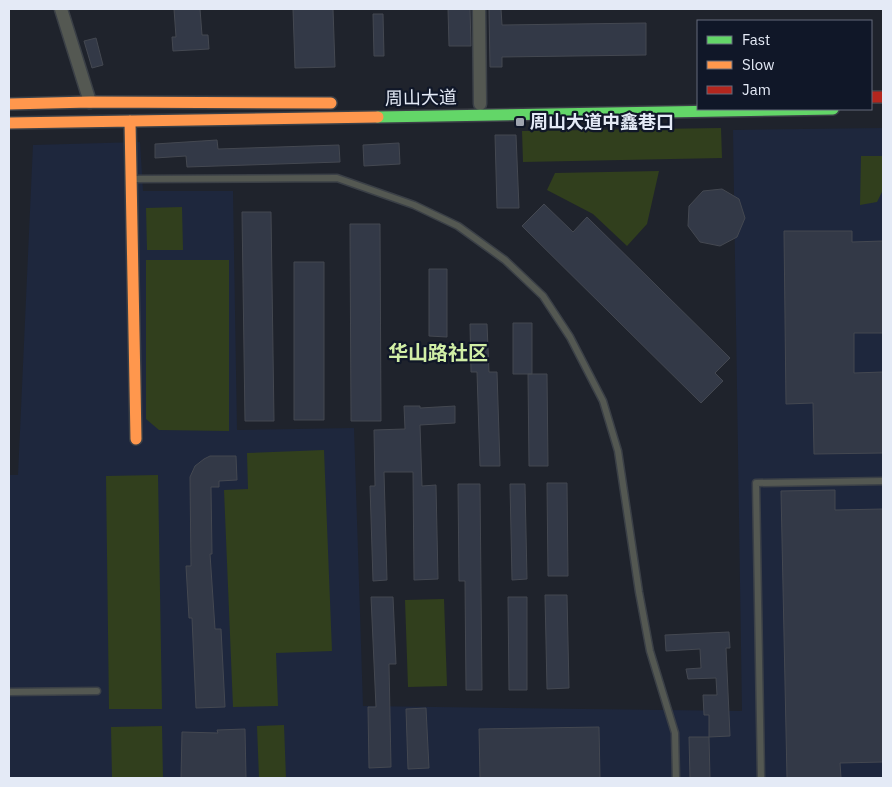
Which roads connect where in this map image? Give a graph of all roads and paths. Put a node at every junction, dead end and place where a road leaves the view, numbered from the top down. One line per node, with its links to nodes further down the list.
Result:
1 (61, 9): 3 (street)
2 (479, 9): 7 (street)
3 (90, 102): 4 (main road); 6 (main road)
4 (344, 103)
5 (500, 103): 7 (main road, 周山大道)
6 (9, 104)
7 (476, 104)
8 (774, 110): 9 (main road, 周山大道)
9 (130, 121): 10 (main road, 周山大道); 11 (main road)
10 (9, 123)
11 (131, 179): 12 (main road); 16 (lane)
12 (136, 439)
13 (883, 481): 17 (lane)
14 (9, 692): 15 (lane)
15 (98, 692)
16 (676, 778)
17 (761, 778)

